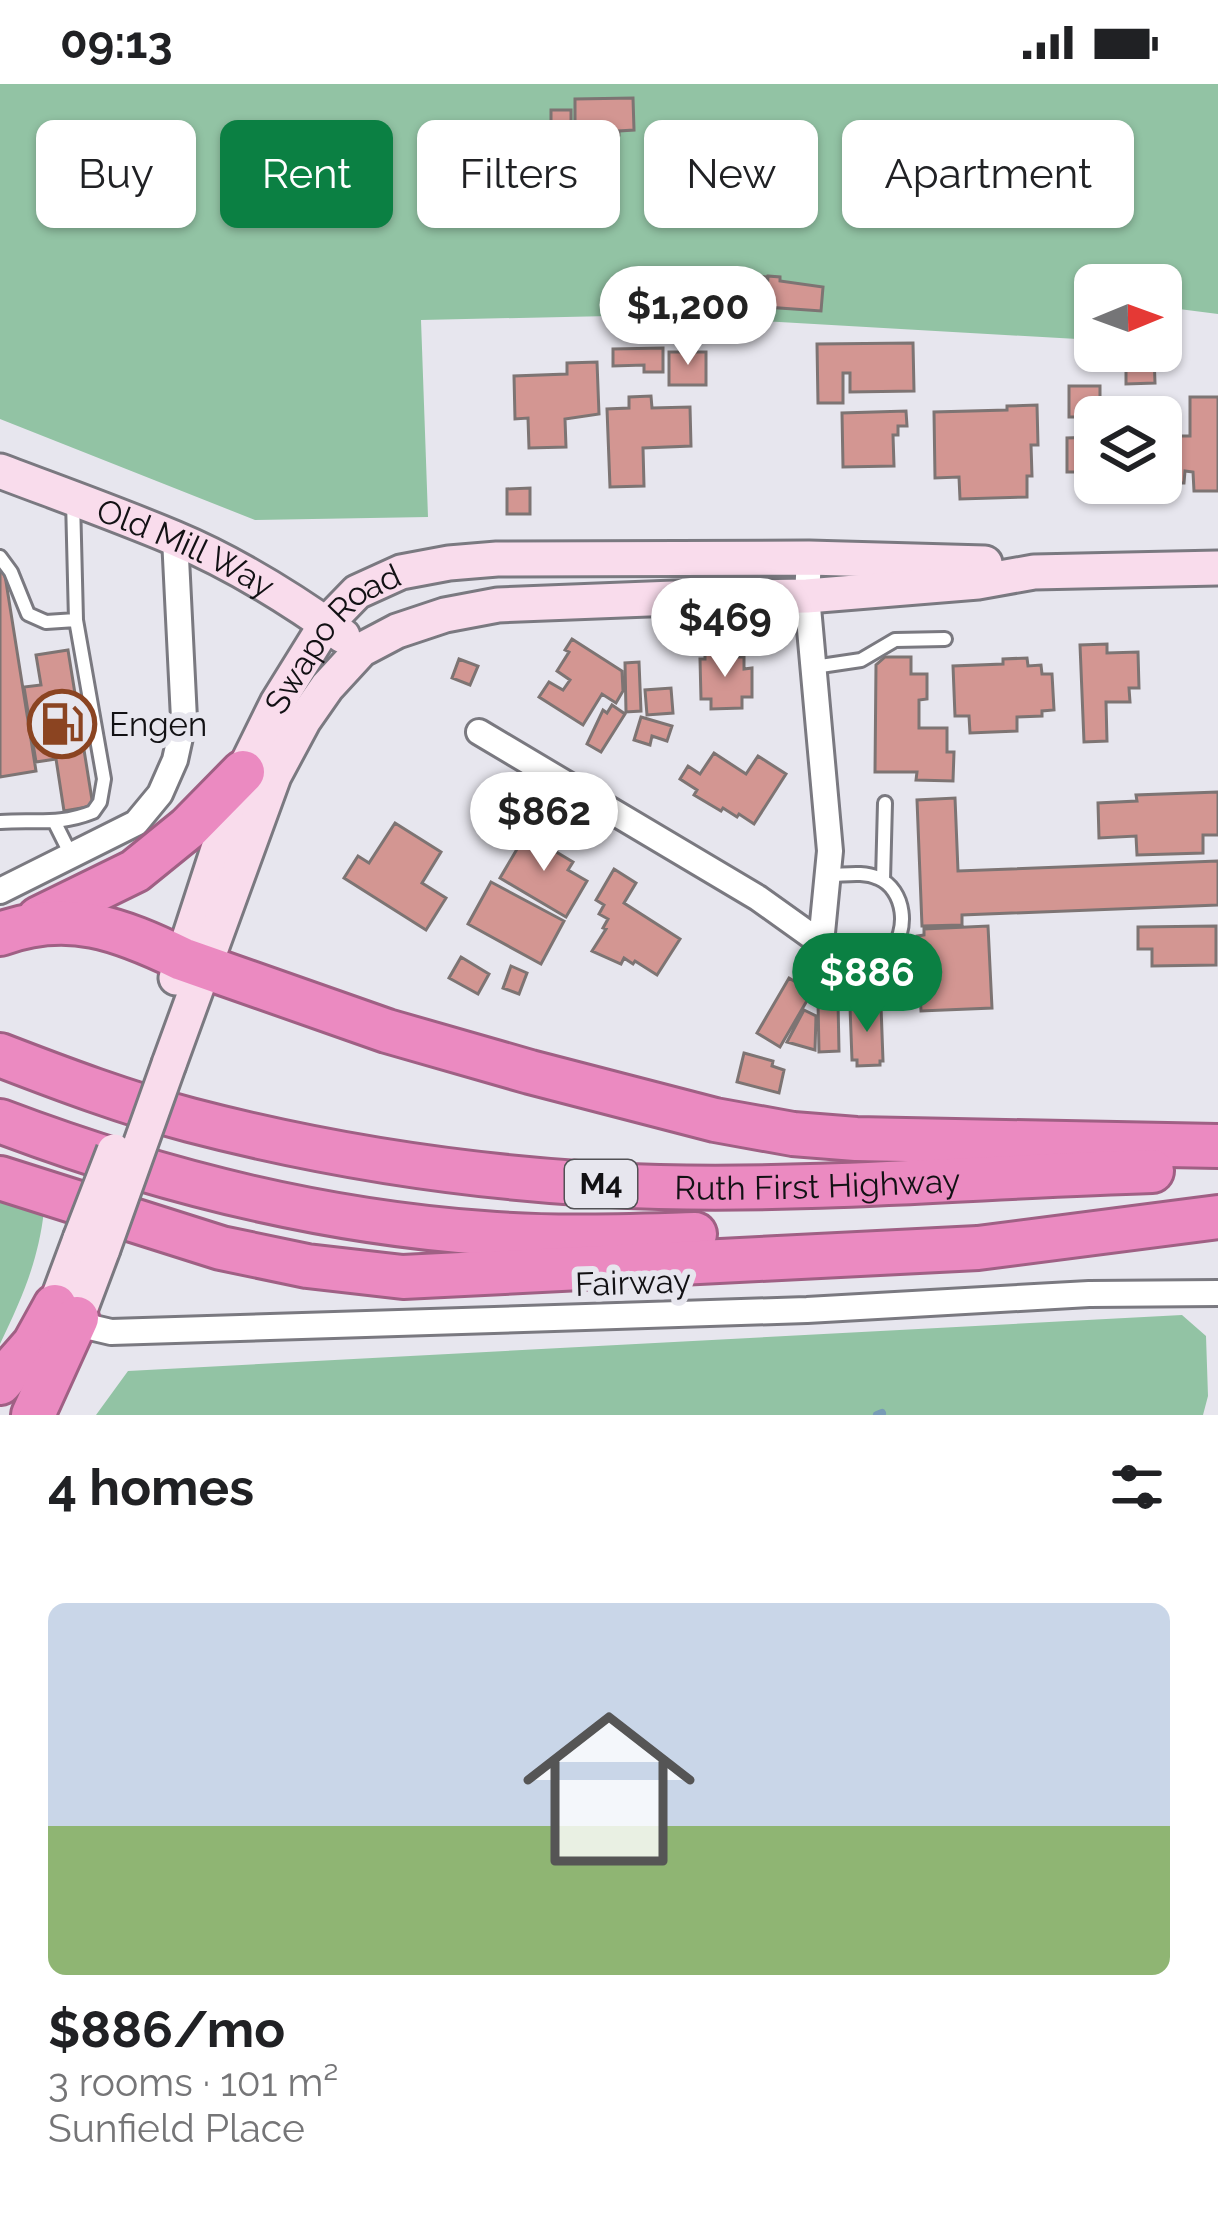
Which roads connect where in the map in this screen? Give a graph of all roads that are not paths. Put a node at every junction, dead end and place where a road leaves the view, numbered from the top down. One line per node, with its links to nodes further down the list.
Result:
1 (0, 471): 2 (street, Old Mill Way)
2 (73, 499): 3 (street, Old Mill Way); 9 (lane)
3 (176, 538): 10 (street, Old Mill Way); 19 (street)
4 (0, 557): 9 (lane)
5 (809, 558): 7 (street, Swapo Road); 8 (street); 10 (street, Swapo Road)
6 (1218, 568): 7 (street, Swapo Road)
7 (1034, 572): 8 (street, Swapo Road)
8 (807, 596): 12 (street, Swapo Road); 13 (street)
9 (76, 620): 18 (lane)
10 (326, 624): 12 (street, Old Mill Way); 15 (street, Swapo Road)
11 (945, 639): 13 (lane)
12 (361, 650): 24 (street, Swapo Road)
13 (814, 667): 20 (street)
14 (478, 732): 23 (street)
15 (243, 772): 22 (highway); 24 (street, Swapo Road)
16 (885, 803): 21 (lane)
17 (3, 820): 18 (lane)
18 (55, 823): 19 (lane)
19 (71, 855): 22 (street)
20 (830, 875): 21 (lane); 23 (street)
21 (884, 880): 25 (lane)
22 (7, 917): 24 (highway)
23 (821, 943): 25 (street)
24 (192, 963): 29 (highway); 34 (street, Swapo Road, bridge)
25 (864, 968): 26 (street)
26 (894, 992)
27 (0, 1055): 30 (highway, Ruth First Highway / M4)
28 (0, 1121): 32 (highway, Ruth First Highway / M4)
29 (1218, 1146)
30 (1218, 1168)
31 (0, 1178): 32 (highway)
32 (1218, 1216)
33 (1218, 1293): 34 (street, Fairway)
34 (66, 1312): 35 (highway); 36 (highway)
35 (0, 1383)
36 (33, 1415)

